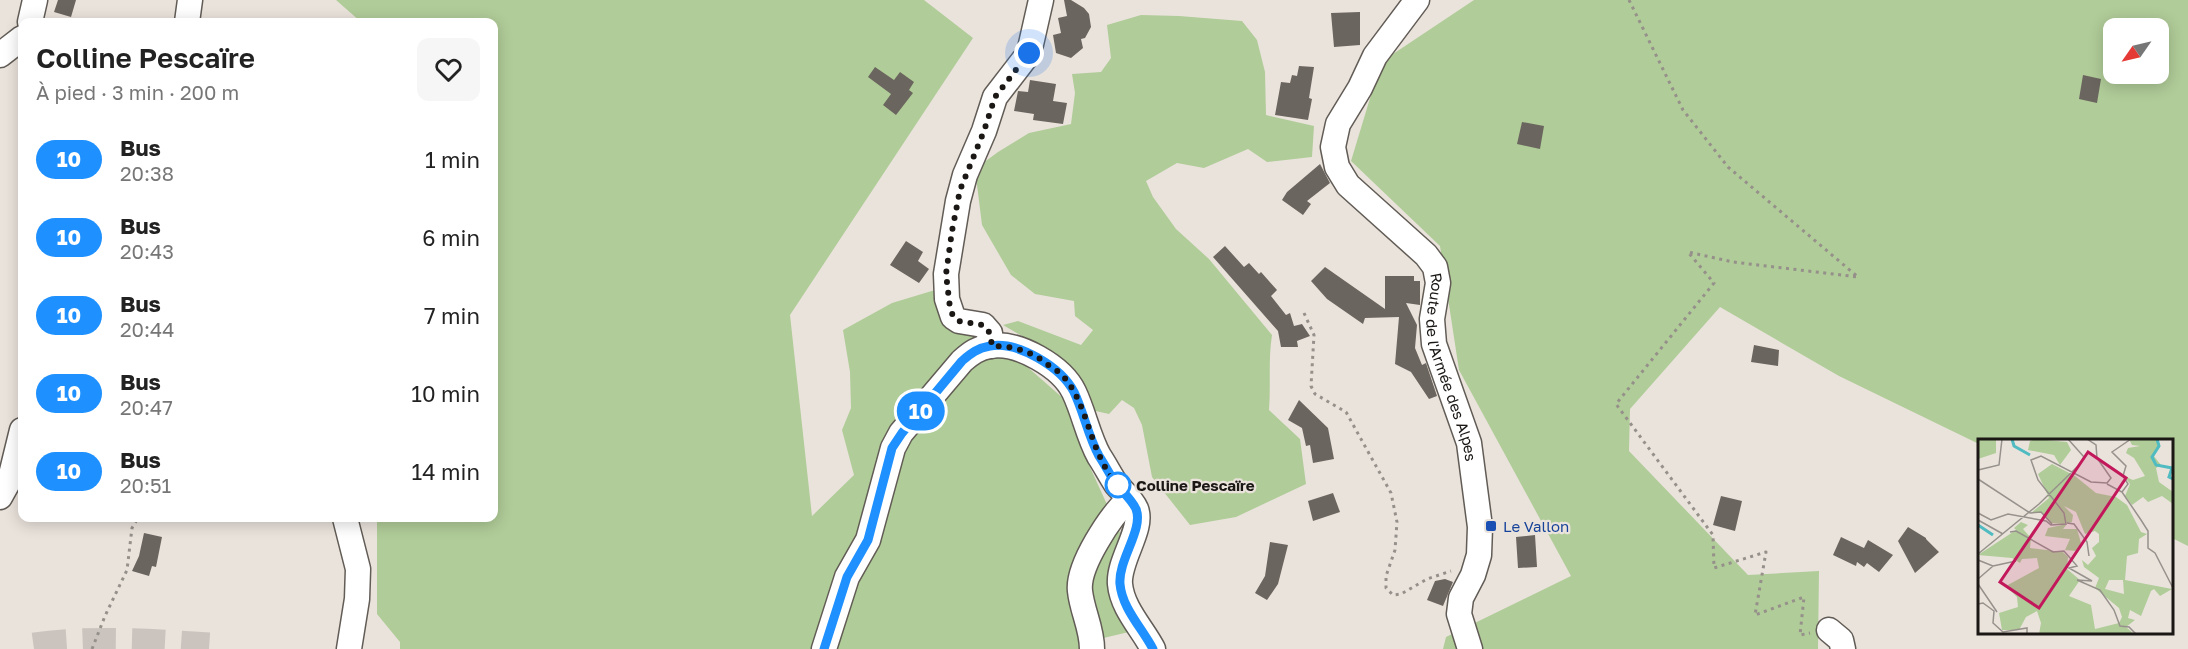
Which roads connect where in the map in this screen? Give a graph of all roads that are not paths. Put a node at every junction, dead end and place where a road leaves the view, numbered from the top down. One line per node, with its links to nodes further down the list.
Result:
1 (35, 0): 5 (street)
2 (190, 0): 6 (street)
3 (1041, 0): 9 (street)
4 (1417, 0): 19 (street, Route de l'Armée des Alpes)
5 (31, 18)
6 (188, 18)
7 (18, 42): 8 (street)
8 (0, 55)
9 (992, 346): 12 (street); 16 (street)
10 (18, 446): 11 (street)
11 (0, 497)
12 (1129, 499): 17 (street); 18 (street)
13 (346, 522): 15 (street)
14 (1829, 630): 20 (street)
15 (349, 649)
16 (824, 649)
17 (1092, 649)
18 (1153, 649)
19 (1470, 649)
20 (1843, 649)

